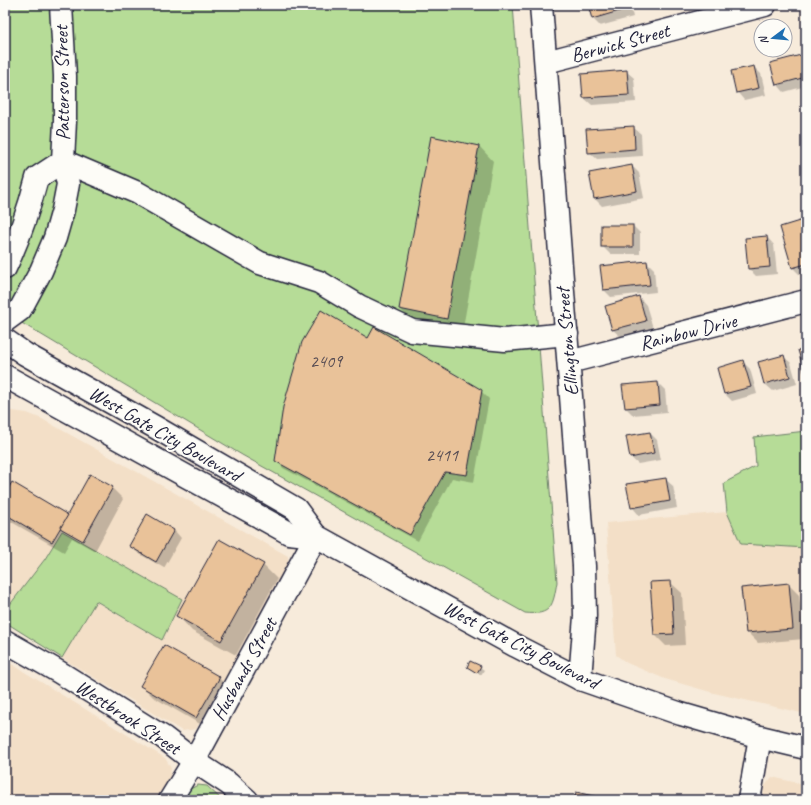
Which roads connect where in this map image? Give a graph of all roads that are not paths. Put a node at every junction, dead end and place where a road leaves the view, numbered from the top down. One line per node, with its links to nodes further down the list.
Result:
1 (61, 5): 5 (street, Patterson Street)
2 (541, 5): 4 (street, Ellington Street)
3 (765, 5): 4 (street, Berwick Street)
4 (546, 62): 9 (street, Ellington Street)
5 (62, 161): 6 (street, Patterson Street); 8 (street, Patterson Street); 9 (street)
6 (5, 268)
7 (806, 301): 11 (street, Rainbow Drive)
8 (5, 321)
9 (566, 334): 11 (street, Ellington Street)
10 (5, 340): 13 (street, West Gate City Boulevard)
11 (569, 362): 15 (street, Ellington Street)
12 (5, 376): 13 (street, West Gate City Boulevard)
13 (316, 536): 15 (street, West Gate City Boulevard); 18 (street, Husbands Street)
14 (5, 641): 18 (street, Westbrook Street)
15 (580, 679): 16 (street, West Gate City Boulevard)
16 (760, 736): 17 (street, West Gate City Boulevard); 21 (street)
17 (806, 748)
18 (194, 761): 19 (street, Husbands Street); 20 (street, Westbrook Street)
19 (170, 800)
20 (247, 800)
21 (749, 800)

